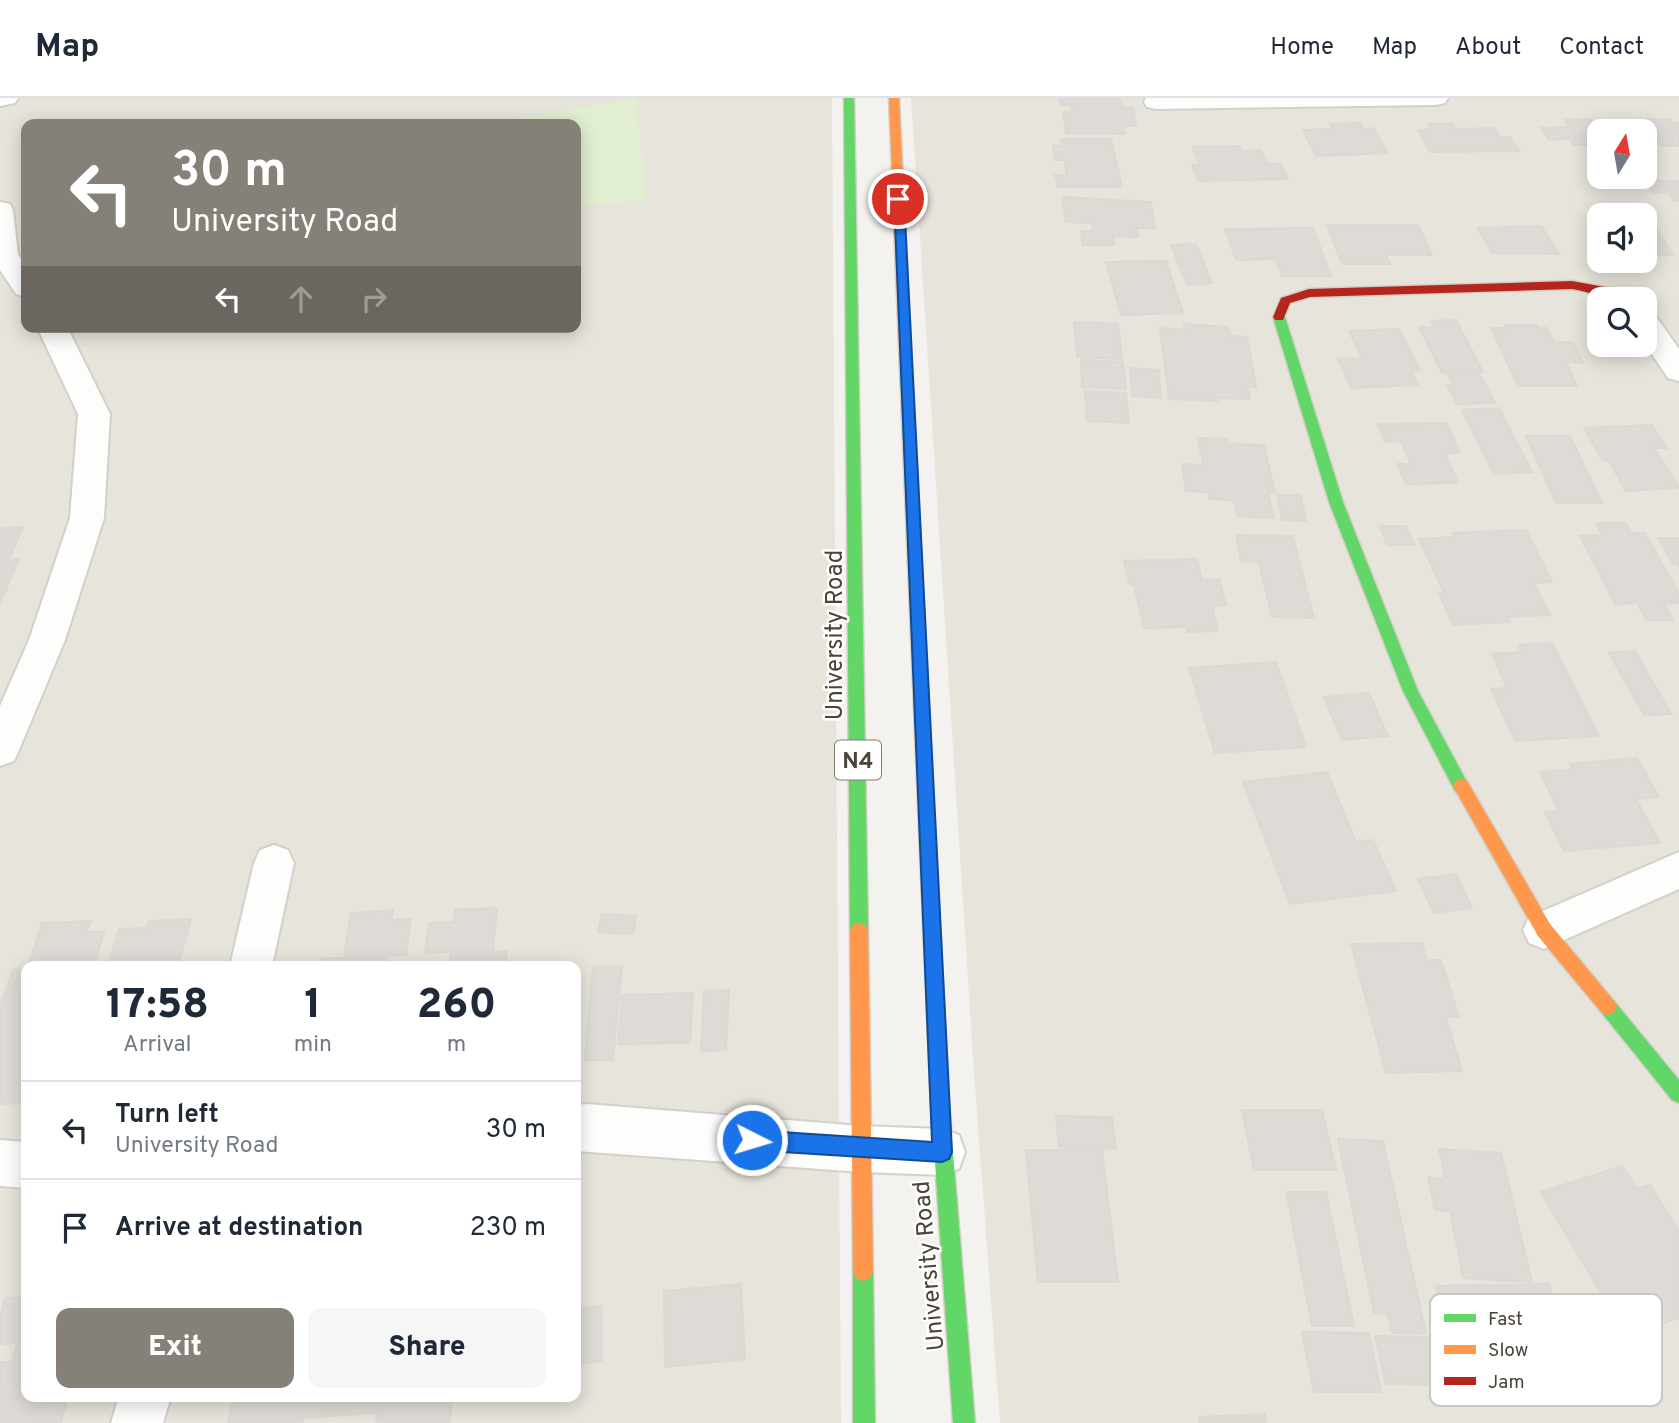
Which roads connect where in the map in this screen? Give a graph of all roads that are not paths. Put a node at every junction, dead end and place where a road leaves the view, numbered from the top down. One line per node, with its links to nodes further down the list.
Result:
1 (6, 98): 5 (street)
2 (849, 98): 20 (main road, University Road / N4)
3 (894, 98): 21 (main road, University Road)
4 (1436, 98): 6 (street)
5 (0, 99)
6 (1156, 102)
7 (0, 210): 8 (street)
8 (21, 280)
9 (1587, 288): 16 (main road)
10 (55, 333): 13 (street)
11 (1657, 339): 12 (street)
12 (1679, 371)
13 (0, 750)
14 (274, 863): 17 (street)
15 (1679, 870): 16 (street)
16 (1544, 930): 18 (main road)
17 (252, 961)
18 (1679, 1094)
19 (581, 1128): 20 (street)
20 (861, 1149): 21 (street); 26 (main road, University Road / N4)
21 (942, 1152): 27 (main road, University Road)
22 (0, 1163): 23 (street)
23 (21, 1165)
24 (143, 1402): 25 (street)
25 (137, 1423)
26 (864, 1423)
27 (964, 1423)

